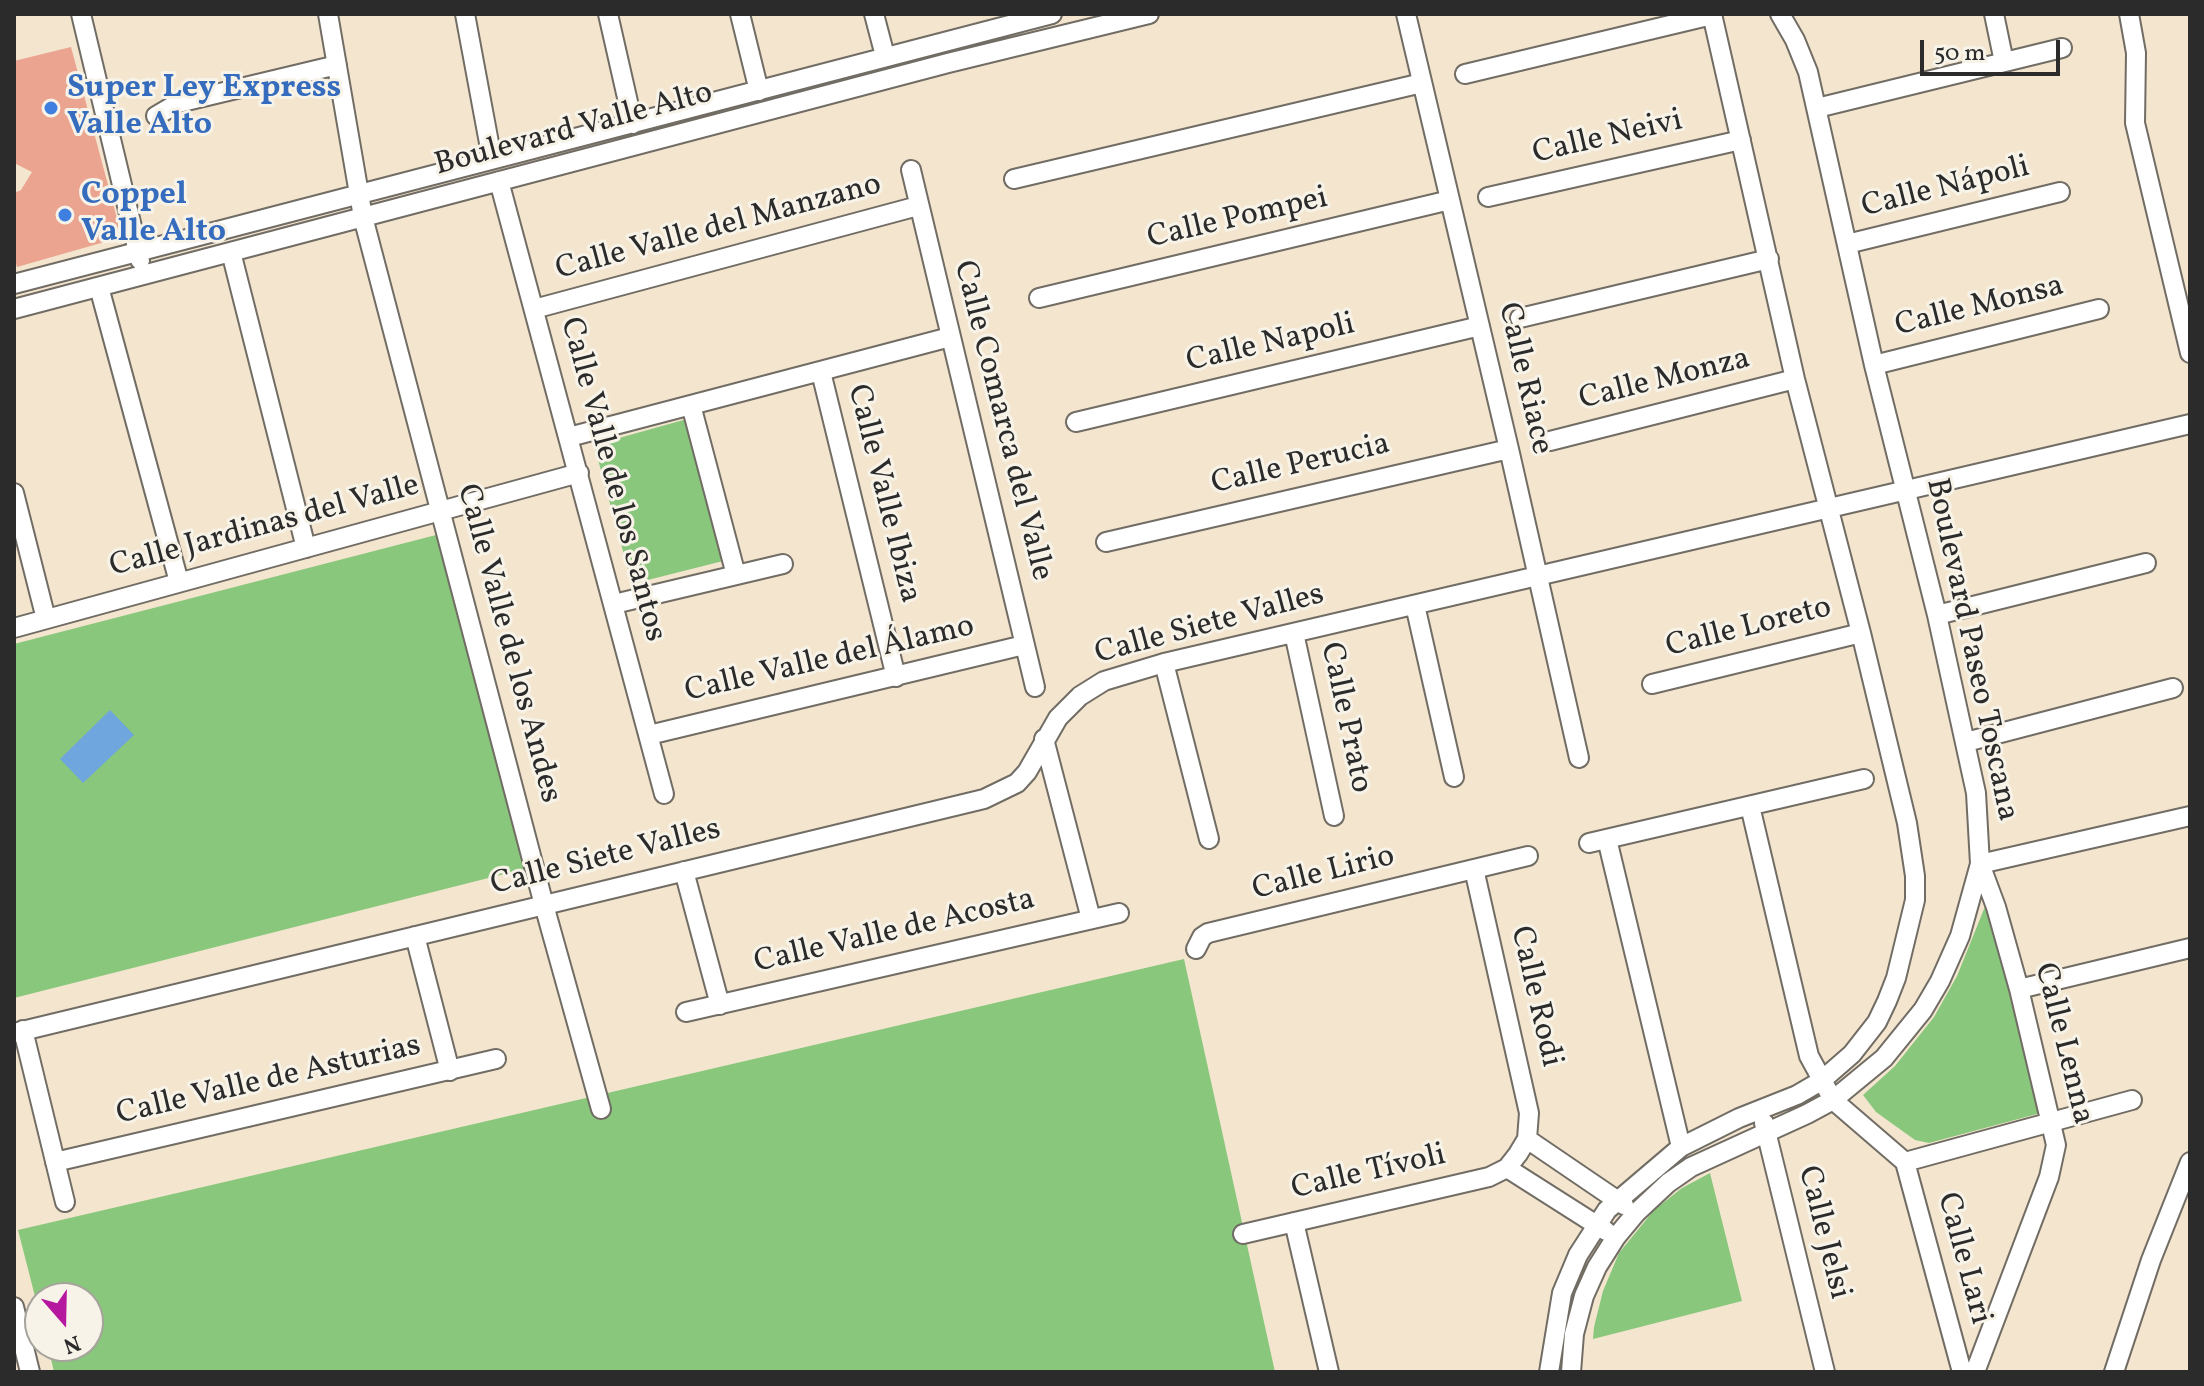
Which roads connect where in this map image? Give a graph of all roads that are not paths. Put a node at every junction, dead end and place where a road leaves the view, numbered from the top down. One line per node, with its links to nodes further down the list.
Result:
1 (81, 14): 36 (street)
2 (328, 14): 17 (street, Calle Valle de los Andes)
3 (465, 14): 25 (street)
4 (608, 14): 23 (street)
5 (740, 14): 20 (street)
6 (874, 14): 15 (street)
7 (1052, 14): 15 (street, Boulevard Valle Alto)
8 (1406, 14): 19 (street, Calle Riace)
9 (1712, 14): 18 (street); 24 (street)
10 (1780, 14): 21 (street, Boulevard Paseo Toscana)
11 (1994, 14): 16 (street)
12 (2129, 14): 49 (street)
13 (1145, 15): 28 (street, Boulevard Valle Alto)
14 (2062, 48): 16 (street)
15 (885, 56): 20 (street, Boulevard Valle Alto)
16 (2004, 62): 21 (street)
17 (337, 65): 22 (street); 30 (street, Calle Valle de los Andes)
18 (1465, 74)
19 (1422, 83): 27 (street); 32 (street, Calle Riace)
20 (759, 91): 23 (street, Boulevard Valle Alto)
21 (1817, 108): 35 (street, Boulevard Paseo Toscana)
22 (156, 116)
23 (633, 124): 25 (street, Boulevard Valle Alto)
24 (1741, 140): 31 (street, Calle Neivi); 38 (street)
25 (492, 159): 30 (street, Boulevard Valle Alto)
26 (911, 170): 33 (street, Calle Comarca del Valle)
27 (1014, 179)
28 (499, 181): 34 (street, Boulevard Valle Alto); 44 (street, Calle Valle de los Santos)
29 (2060, 192): 35 (street, Calle Nápoli)
30 (359, 194): 34 (street, Calle Valle de los Andes); 36 (street, Boulevard Valle Alto)
31 (1488, 197)
32 (1450, 200): 42 (street, Calle Pompei); 47 (street, Calle Riace)
33 (918, 206): 44 (street, Calle Valle del Manzano); 48 (street, Calle Comarca del Valle)
34 (363, 217): 37 (street, Boulevard Valle Alto); 63 (street, Calle Valle de los Andes)
35 (1847, 244): 50 (street, Boulevard Paseo Toscana)
36 (138, 251): 39 (street); 40 (street, Boulevard Valle Alto)
37 (231, 252): 39 (street, Boulevard Valle Alto); 65 (street)
38 (1769, 259): 46 (street); 52 (street)
39 (143, 275): 41 (street, Boulevard Valle Alto)
40 (14, 284)
41 (99, 287): 43 (street, Boulevard Valle Alto); 70 (street)
42 (1039, 298)
43 (14, 309)
44 (534, 309): 56 (street, Calle Valle de los Santos)
45 (2099, 309): 50 (street, Calle Monsa)
46 (1520, 318)
47 (1480, 326): 54 (street, Calle Napoli); 58 (street, Calle Riace)
48 (950, 337): 51 (street); 78 (street, Calle Comarca del Valle)
49 (2190, 353)
50 (1874, 365): 60 (street, Boulevard Paseo Toscana)
51 (821, 372): 53 (street); 80 (street, Calle Valle Ibiza)
52 (1795, 379): 57 (street, Calle Monza); 62 (street)
53 (691, 405): 56 (street); 68 (street)
54 (1076, 422)
55 (2190, 424): 60 (street, Calle Siete Valles)
56 (569, 437): 59 (street, Calle Valle de los Santos)
57 (1550, 441)
58 (1509, 449): 64 (street, Calle Perucia); 69 (street, Calle Riace)
59 (579, 473): 63 (street, Calle Jardinas del Valle); 71 (street, Calle Valle de los Santos)
60 (1906, 491): 62 (street, Calle Siete Valles); 73 (street, Boulevard Paseo Toscana)
61 (14, 493): 74 (street)
62 (1828, 509): 69 (street, Calle Siete Valles); 77 (street)
63 (441, 511): 65 (street, Calle Jardinas del Valle); 99 (street, Calle Valle de los Andes)
64 (1106, 542)
65 (306, 548): 70 (street, Calle Jardinas del Valle)
66 (2146, 563): 73 (street)
67 (783, 564): 68 (street)
68 (736, 575): 71 (street)
69 (1538, 577): 72 (street, Calle Siete Valles); 87 (street, Calle Riace)
70 (179, 582): 74 (street, Calle Jardinas del Valle)
71 (614, 604): 84 (street, Calle Valle de los Santos)
72 (1415, 605): 76 (street, Calle Siete Valles); 88 (street)
73 (1937, 615): 86 (street, Boulevard Paseo Toscana)
74 (46, 619): 75 (street, Calle Jardinas del Valle)
75 (14, 628)
76 (1294, 633): 79 (street, Calle Siete Valles); 92 (street, Calle Prato)
77 (1861, 633): 81 (street, Calle Loreto); 111 (street)
78 (1024, 645): 80 (street, Calle Valle del Álamo); 82 (street, Calle Comarca del Valle)
79 (1164, 663): 85 (street, Calle Siete Valles); 94 (street)
80 (896, 677): 84 (street, Calle Valle del Álamo)
81 (1652, 684)
82 (1035, 687)
83 (2173, 688): 86 (street)
84 (649, 735): 90 (street, Calle Valle de los Santos)
85 (1044, 739): 98 (street, Calle Siete Valles); 101 (street)
86 (1966, 742): 96 (street, Boulevard Paseo Toscana)
87 (1579, 758)
88 (1454, 777)
89 (1864, 779): 91 (street)
90 (664, 794)
91 (1750, 806): 111 (street); 119 (street)
92 (1334, 816)
93 (2190, 816): 96 (street)
94 (1209, 839)
95 (1528, 856): 97 (street, Calle Lirio)
96 (1980, 864): 105 (street, Calle Lenna); 112 (street, Boulevard Paseo Toscana)
97 (1474, 869): 104 (street, Calle Lirio); 118 (street, Calle Rodi)
98 (684, 871): 99 (street, Calle Siete Valles); 106 (street)
99 (544, 905): 102 (street, Calle Siete Valles); 114 (street, Calle Valle de los Andes)
100 (1119, 913): 101 (street, Calle Valle de Acosta)
101 (1091, 919): 106 (street, Calle Valle de Acosta)
102 (415, 936): 108 (street, Calle Siete Valles); 110 (street)
103 (2190, 948): 105 (street)
104 (1196, 949)
105 (2019, 989): 116 (street, Calle Lenna)
106 (720, 1005): 107 (street, Calle Valle de Acosta)
107 (686, 1012)
108 (19, 1032): 120 (street)
109 (496, 1059): 110 (street, Calle Valle de Asturias)
110 (450, 1071): 120 (street, Calle Valle de Asturias)
111 (1821, 1081): 112 (street); 115 (street)
112 (1833, 1100): 117 (street, Boulevard Paseo Toscana); 121 (street)
113 (2132, 1100): 116 (street)
114 (601, 1109)
115 (1760, 1109): 117 (street, Calle Jelsi); 119 (street)
116 (2051, 1120): 121 (street); 138 (street, Calle Lenna)
117 (1766, 1134): 126 (street, Boulevard Paseo Toscana); 136 (street, Calle Jelsi)
118 (1527, 1139): 123 (street); 124 (street)
119 (1681, 1147): 124 (street)
120 (55, 1162): 125 (street)
121 (1905, 1162): 137 (street, Calle Lari)
122 (2190, 1162): 139 (street)
123 (1507, 1168): 127 (street, Calle Tívoli); 128 (street)
124 (1616, 1200): 126 (street); 128 (street)
125 (65, 1202)
126 (1636, 1213): 130 (street, Boulevard Paseo Toscana)
127 (1294, 1222): 129 (street, Calle Tívoli); 134 (street)
128 (1596, 1225): 130 (street); 132 (street)
129 (1243, 1234)
130 (1616, 1237): 135 (street, Boulevard Paseo Toscana)
131 (14, 1307): 133 (street)
132 (1545, 1371)
133 (30, 1372)
134 (1329, 1372)
135 (1571, 1372)
136 (1825, 1372)
137 (1962, 1372)
138 (1975, 1372)
139 (2114, 1372)

